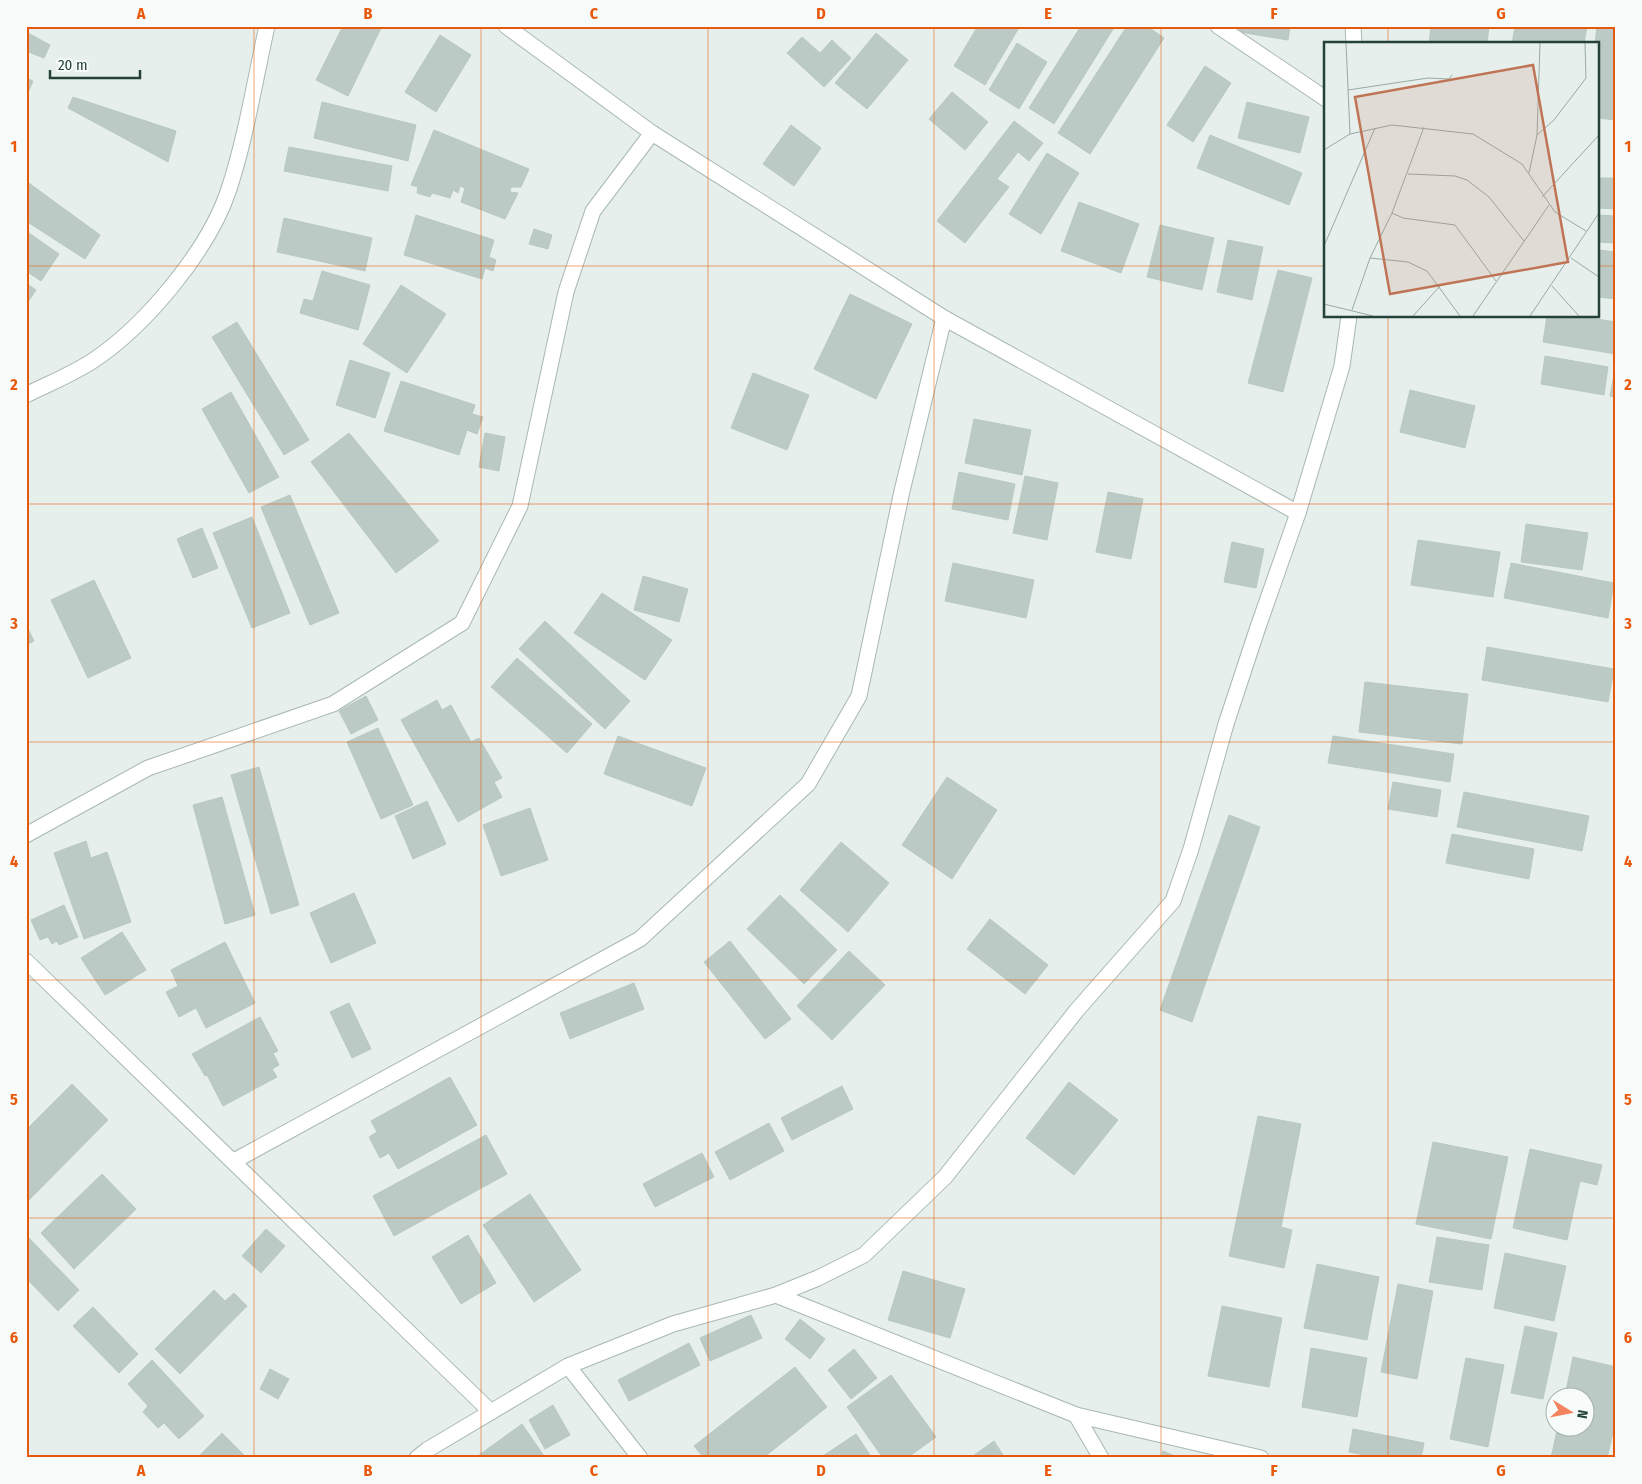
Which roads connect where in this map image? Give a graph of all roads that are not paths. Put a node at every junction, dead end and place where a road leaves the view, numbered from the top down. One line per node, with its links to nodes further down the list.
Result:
1 (267, 26): 10 (street)
2 (506, 26): 7 (street)
3 (1218, 26): 6 (street)
4 (1353, 26): 5 (street)
5 (1354, 42)
6 (1324, 98)
7 (652, 133): 8 (street); 12 (street)
8 (944, 318): 11 (street); 14 (street)
9 (1349, 318): 11 (street)
10 (26, 395)
11 (1298, 513): 15 (street)
12 (26, 835)
13 (26, 960): 14 (street)
14 (234, 1161): 17 (street)
15 (776, 1295): 16 (street); 18 (street)
16 (568, 1366): 17 (street); 20 (street)
17 (491, 1412): 19 (street)
18 (1076, 1415): 21 (street); 22 (street)
19 (417, 1458)
20 (640, 1458)
21 (1101, 1458)
22 (1261, 1458)

